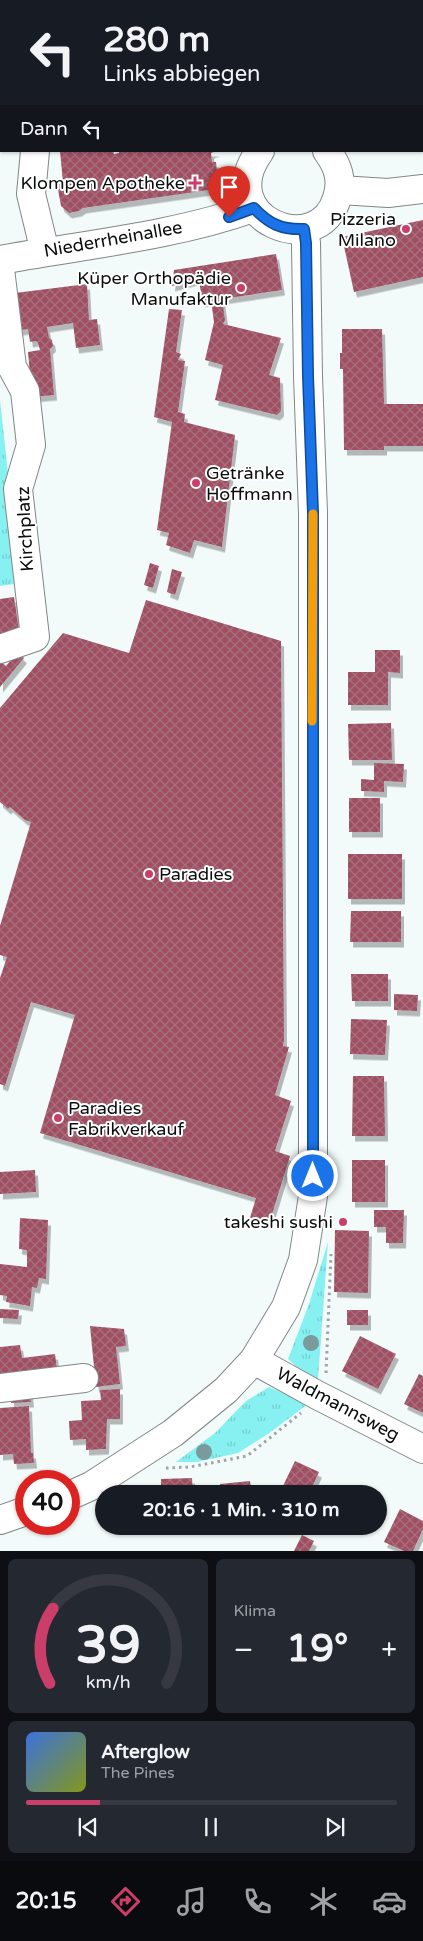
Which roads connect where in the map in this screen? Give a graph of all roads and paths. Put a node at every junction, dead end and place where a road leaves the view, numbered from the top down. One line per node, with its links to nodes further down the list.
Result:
1 (35, 152): 8 (street)
2 (259, 152): 6 (street)
3 (328, 152): 5 (street)
4 (423, 189): 5 (street)
5 (340, 190): 7 (street)
6 (254, 208): 7 (street); 8 (street, Niederrheinallee)
7 (304, 229): 13 (street)
8 (45, 252): 9 (street, Niederrheinallee)
9 (0, 260)
10 (0, 269): 11 (street, Kirchplatz)
11 (0, 649)
12 (331, 1252): 16 (path)
13 (254, 1360): 16 (street, Waldmannsweg); 19 (street)
14 (84, 1378): 15 (street)
15 (0, 1388)
16 (318, 1395): 17 (street, Waldmannsweg); 18 (path)
17 (423, 1449)
18 (164, 1468)
19 (80, 1491)
20 (15, 1515): 21 (street)
21 (0, 1520)

